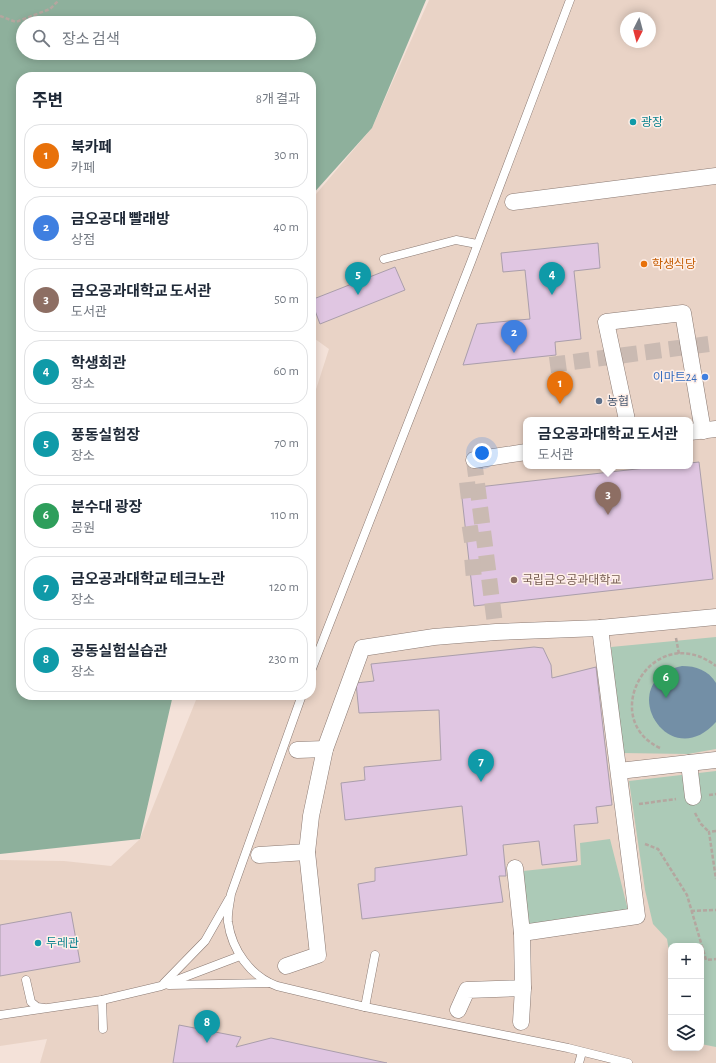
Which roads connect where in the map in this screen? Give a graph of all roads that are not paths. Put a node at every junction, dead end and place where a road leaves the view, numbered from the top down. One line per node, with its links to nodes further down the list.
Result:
1 (570, 0): 4 (lane)
2 (716, 176): 3 (street)
3 (513, 202)
4 (477, 244): 5 (lane); 12 (lane)
5 (384, 259)
6 (626, 417): 7 (street)
7 (703, 431)
8 (523, 452): 9 (street)
9 (474, 460)
10 (716, 617): 11 (street)
11 (600, 628): 14 (street); 18 (street)
12 (316, 658)
13 (300, 700): 23 (lane)
14 (325, 749): 15 (street); 20 (street)
15 (297, 750)
16 (716, 760): 17 (street)
17 (689, 763): 18 (street); 19 (street)
18 (619, 771): 24 (street)
19 (693, 797)
20 (307, 852): 21 (street); 27 (street)
21 (260, 855)
22 (515, 868): 24 (street)
23 (231, 894): 26 (lane); 30 (lane)
24 (522, 933): 31 (street)
25 (375, 955): 33 (lane)
26 (240, 956): 29 (lane); 30 (lane)
27 (286, 966)
28 (26, 980): 34 (lane)
29 (269, 983): 30 (lane); 33 (lane)
30 (161, 986): 32 (lane)
31 (523, 988): 35 (street); 37 (street)
32 (102, 1000): 34 (lane); 38 (lane)
33 (365, 1007): 39 (lane)
34 (47, 1008): 36 (lane)
35 (458, 1010)
36 (0, 1015)
37 (521, 1022)
38 (103, 1029)
39 (582, 1052): 40 (lane); 41 (lane)
40 (579, 1063)
41 (628, 1063)

